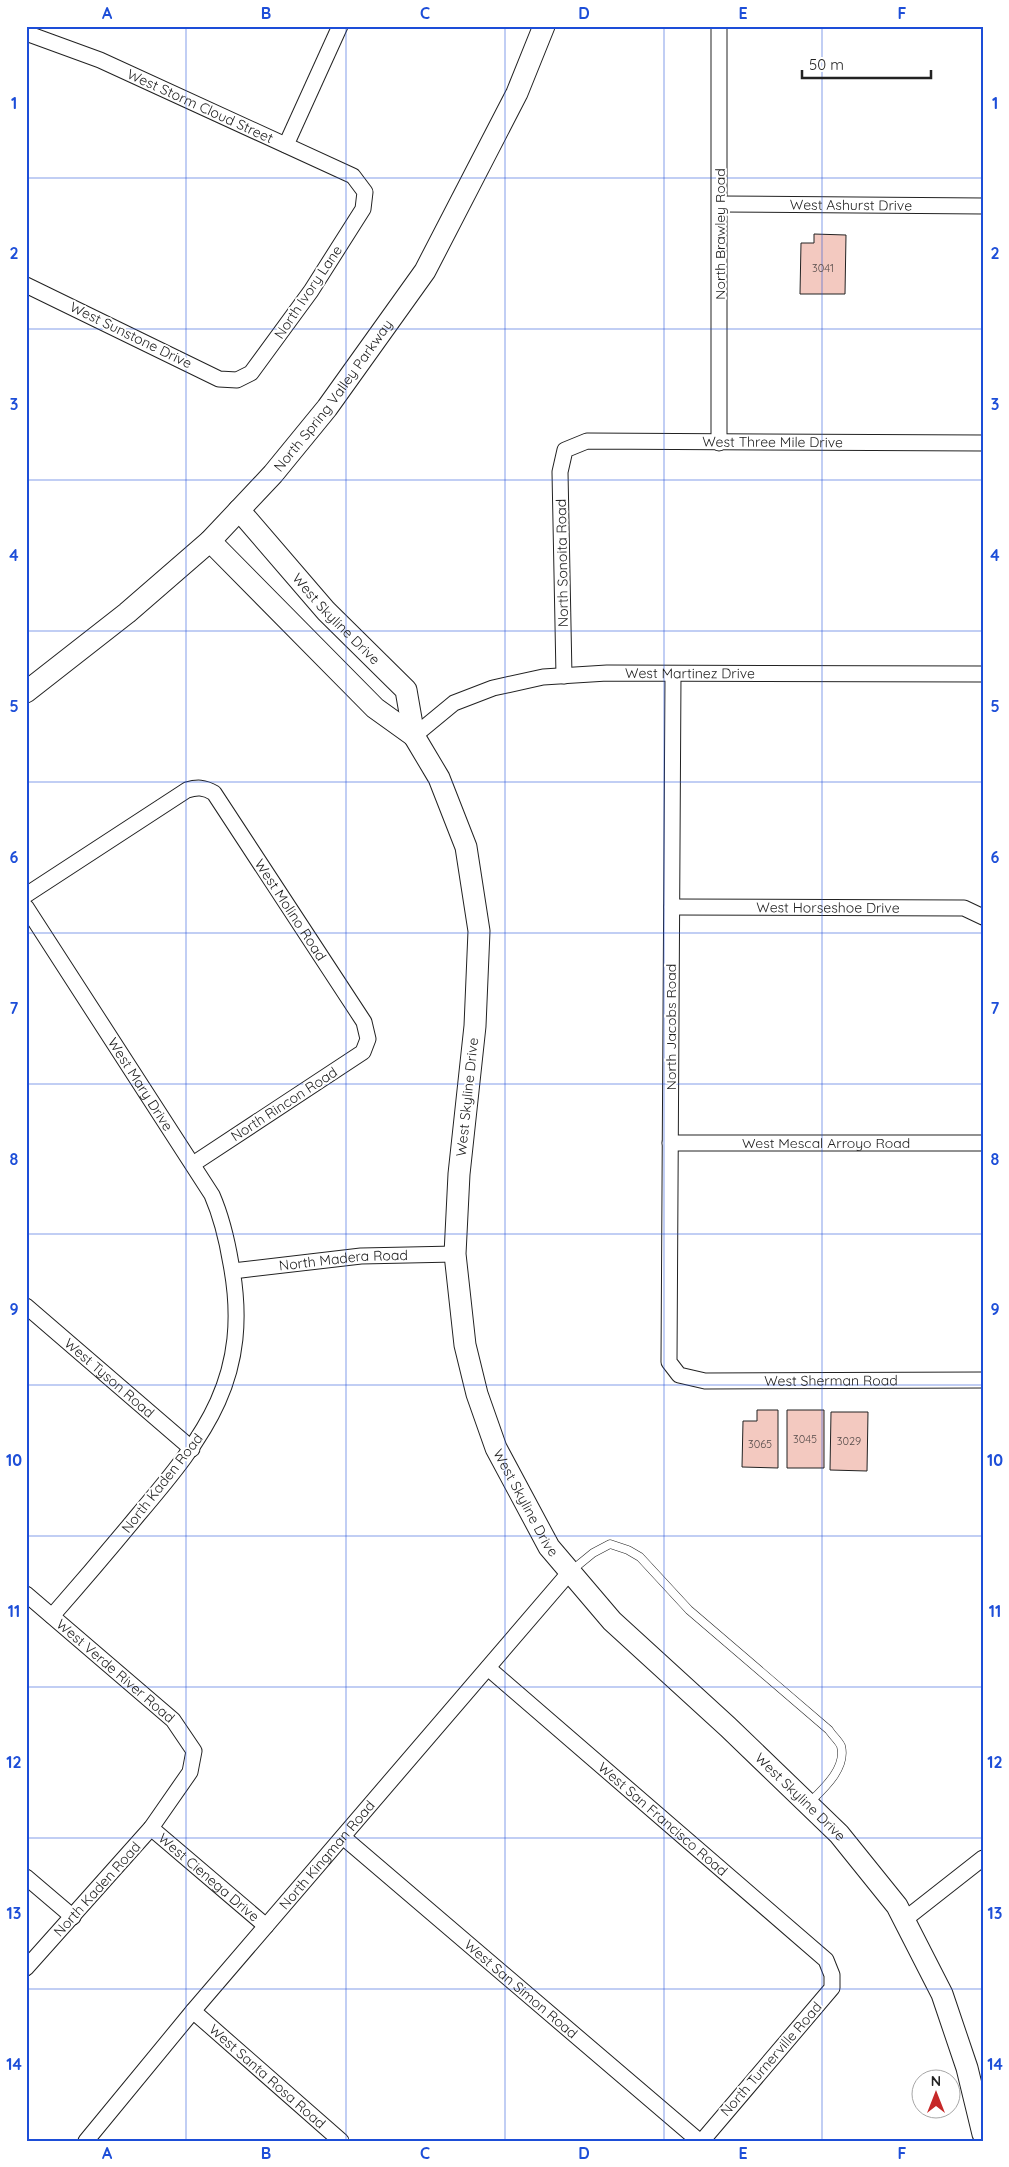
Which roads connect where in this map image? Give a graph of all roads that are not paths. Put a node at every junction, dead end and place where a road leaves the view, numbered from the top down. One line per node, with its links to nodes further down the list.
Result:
1 (340, 26): 5 (street)
2 (544, 26): 14 (street, North Spring Valley Parkway)
3 (719, 26): 7 (street, North Brawley Road)
4 (30, 31): 5 (street, West Storm Cloud Street)
5 (286, 146): 6 (street, West Storm Cloud Street)
6 (365, 192): 10 (street, North Ivory Lane)
7 (720, 204): 8 (street, West Ashurst Drive); 11 (street, North Brawley Road)
8 (983, 206)
9 (26, 285): 10 (street, West Sunstone Drive)
10 (236, 380)
11 (720, 443): 12 (street, West Three Mile Drive); 13 (street, West Three Mile Drive)
12 (983, 443)
13 (566, 450): 18 (street, North Sonoita Road)
14 (239, 510): 15 (street, North Spring Valley Parkway); 20 (street, West Skyline Drive)
15 (210, 541): 19 (street, North Spring Valley Parkway); 20 (street, West Skyline Drive)
16 (983, 674): 17 (street, West Martinez Drive)
17 (673, 675): 18 (street, West Martinez Drive); 23 (street, North Jacobs Road)
18 (564, 676): 20 (street, West Martinez Drive)
19 (26, 692)
20 (414, 736): 29 (street, West Skyline Drive)
21 (26, 895): 25 (street, West Molino Road)
22 (26, 907): 28 (street, West Mary Drive)
23 (672, 907): 24 (street, West Horseshoe Drive); 26 (street, North Jacobs Road)
24 (983, 917)
25 (368, 1039): 28 (street, North Rincon Road)
26 (670, 1144): 27 (street, West Mescal Arroyo Road); 32 (street, North Jacobs Road)
27 (983, 1144)
28 (193, 1164): 30 (street, West Mary Drive)
29 (455, 1254): 30 (street, North Madera Road); 35 (street, West Skyline Drive)
30 (233, 1271): 34 (street, North Kaden Road)
31 (26, 1306): 34 (street, West Tyson Road)
32 (679, 1375): 33 (street, West Sherman Road)
33 (983, 1380)
34 (192, 1449): 37 (street, North Kaden Road)
35 (569, 1572): 38 (street, North Kingman Road); 40 (street, West Skyline Drive); 40 (lane)
36 (26, 1594): 37 (street, West Verde River Road)
37 (52, 1616): 39 (street, West Verde River Road)
38 (488, 1668): 42 (street, North Kingman Road); 49 (street, West San Francisco Road)
39 (193, 1755): 41 (street, North Kaden Road)
40 (808, 1804): 46 (street, West Skyline Drive)
41 (151, 1828): 45 (street, North Kaden Road); 47 (street, West Cienega Drive)
42 (343, 1837): 47 (street, North Kingman Road); 54 (street, West San Simon Road)
43 (983, 1858): 46 (street)
44 (26, 1877): 45 (street)
45 (73, 1917): 48 (street, North Kaden Road)
46 (904, 1920): 51 (street, West Skyline Drive)
47 (266, 1926): 50 (street, North Kingman Road)
48 (26, 1968)
49 (832, 1975): 54 (street, North Turnerville Road)
50 (193, 2011): 52 (street, North Kingman Road); 53 (street, West Santa Rosa Road)
51 (983, 2134)
52 (86, 2141)
53 (340, 2141)
54 (700, 2141)

